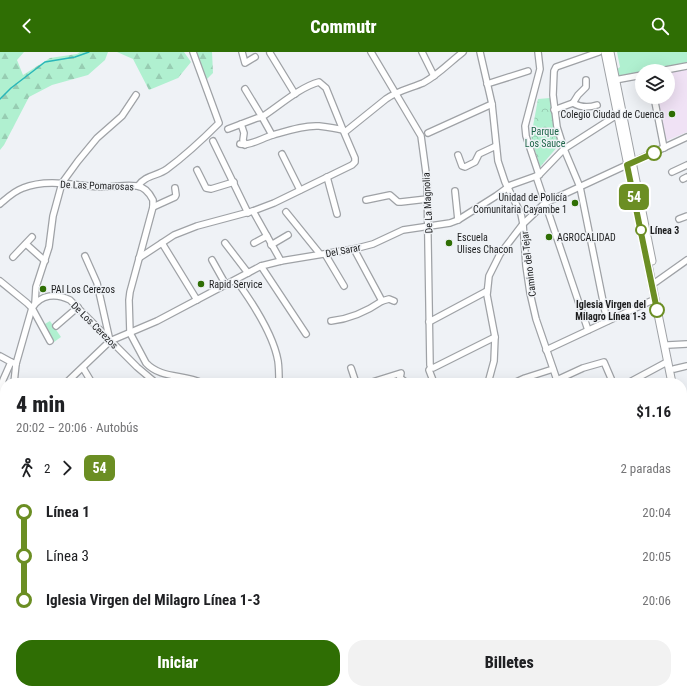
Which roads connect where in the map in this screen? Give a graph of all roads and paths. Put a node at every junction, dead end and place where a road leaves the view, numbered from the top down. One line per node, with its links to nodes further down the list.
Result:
1 (193, 52): 52 (street)
2 (242, 52): 12 (street)
3 (371, 52): 23 (street, De La Magnolia)
4 (422, 52): 16 (street)
5 (463, 52): 16 (street)
6 (480, 52): 20 (street, Camino del Tejar)
7 (538, 52): 48 (street)
8 (599, 52): 29 (street)
9 (605, 52): 30 (main road)
10 (610, 52): 19 (main road)
11 (270, 53): 22 (street)
12 (255, 58)
13 (687, 66): 14 (street)
14 (675, 68)
15 (528, 71): 20 (street)
16 (434, 76): 23 (street)
17 (635, 76): 19 (street)
18 (586, 80): 25 (street)
19 (615, 80): 44 (main road)
20 (488, 84): 26 (street, Camino del Tejar)
21 (245, 88): 31 (street)
22 (295, 94): 31 (street); 34 (street)
23 (396, 94): 34 (street); 58 (street, De La Magnolia)
24 (136, 95): 51 (street)
25 (573, 103): 28 (street); 29 (street)
26 (492, 104): 35 (street); 39 (street, Camino del Tejar)
27 (655, 104): 40 (street)
28 (597, 105)
29 (554, 110): 41 (street)
30 (617, 115): 41 (street, Del Sarar); 44 (main road)
31 (262, 117): 32 (street); 36 (street)
32 (241, 124): 33 (street); 36 (street)
33 (228, 129)
34 (344, 131): 36 (street); 49 (street)
35 (428, 132)
36 (272, 135)
37 (687, 137): 40 (street)
38 (213, 141): 50 (street)
39 (496, 146): 43 (street); 55 (street, Camino del Tejar)
40 (664, 148): 44 (street)
41 (564, 149): 48 (street, Del Sarar); 53 (street)
42 (282, 154): 56 (street)
43 (458, 155)
44 (630, 164): 53 (street); 92 (main road); 96 (main road)
45 (687, 165): 47 (street)
46 (197, 170): 50 (street)
47 (672, 172)
48 (538, 175): 55 (street, Del Sarar); 60 (street)
49 (327, 177): 56 (street); 65 (street)
50 (234, 182): 63 (street)
51 (62, 183): 52 (street, De Las Pomarosas); 61 (street, De Las Pomarosas); 86 (street)
52 (138, 186): 62 (street, De Las Pomarosas)
53 (580, 187): 60 (street); 103 (street)
54 (175, 188): 62 (street)
55 (508, 188): 68 (street, Del Sarar); 69 (street, Camino del Tejar)
56 (300, 190): 63 (street)
57 (455, 191): 68 (street)
58 (427, 198): 59 (street); 70 (street, De La Magnolia)
59 (366, 200)
60 (545, 203): 69 (street); 106 (street)
61 (0, 204)
62 (153, 206): 83 (street)
63 (250, 212): 72 (street); 74 (street)
64 (286, 212): 80 (street)
65 (337, 214)
66 (687, 216): 67 (street)
67 (679, 219)
68 (458, 220): 70 (street, Del Sarar)
69 (523, 224): 95 (street); 114 (street, Camino del Tejar)
70 (428, 227): 79 (street, Del Sarar); 104 (street, De La Magnolia)
71 (288, 235): 78 (street)
72 (266, 236): 76 (street); 78 (street)
73 (32, 237): 77 (street)
74 (162, 243): 83 (street); 97 (street)
75 (225, 243): 89 (street)
76 (254, 243)
77 (26, 244): 82 (street); 86 (street)
78 (271, 244): 87 (street)
79 (354, 249): 80 (street, Del Sarar); 98 (street)
80 (323, 254): 87 (street, Del Sarar); 94 (street)
81 (85, 256): 111 (street)
82 (13, 257)
83 (139, 258): 107 (street)
84 (212, 260): 93 (street)
85 (687, 260): 92 (street)
86 (45, 261): 100 (street)
87 (281, 261): 88 (street, Del Sarar)
88 (261, 266): 89 (street, Del Sarar); 108 (street)
89 (248, 273): 90 (street, Del Sarar)
90 (236, 280): 93 (street, Del Sarar); 130 (street)
91 (0, 281): 100 (street)
92 (656, 282): 112 (main road)
93 (226, 285): 97 (street, Del Sarar)
94 (344, 286)
95 (487, 291): 104 (street); 109 (street)
96 (655, 299): 103 (street); 116 (main road)
97 (197, 300): 107 (street, Del Sarar)
98 (382, 301): 99 (street); 102 (street)
99 (394, 301)
100 (34, 305): 101 (street, De Los Cerezos); 110 (street); 117 (street)
101 (78, 307): 105 (street); 111 (street, De Los Cerezos)
102 (331, 321)
103 (607, 321): 106 (street)
104 (429, 322): 119 (street, De La Magnolia)
105 (56, 326)
106 (588, 330): 114 (street)
107 (130, 332): 111 (street, Del Sarar); 129 (street)
108 (306, 334)
109 (495, 337): 119 (street); 133 (street)
110 (50, 341)
111 (110, 341): 120 (street, Del Sarar); 128 (street, De Los Cerezos)
112 (668, 344): 113 (street); 123 (main road)
113 (687, 344)
114 (546, 350): 122 (street, Camino del Tejar)
115 (0, 356): 117 (street)
116 (667, 362): 138 (street); 139 (main road)
117 (13, 363): 124 (street); 125 (street)
118 (687, 366): 123 (street)
119 (431, 367): 132 (street, De La Magnolia)
120 (82, 368): 126 (street, Del Sarar); 127 (street)
121 (351, 368): 131 (street)
122 (553, 369): 134 (street); 135 (street, Camino del Tejar)
123 (674, 369): 140 (main road)
124 (4, 378)
125 (14, 378)
126 (71, 378)
127 (89, 378)
128 (150, 378)
129 (187, 378)
130 (279, 378)
131 (354, 378)
132 (432, 378)
133 (489, 378)
134 (525, 378)
135 (556, 378)
136 (563, 378): 137 (street)
137 (611, 378)
138 (637, 378)
139 (671, 378)
140 (675, 378)

